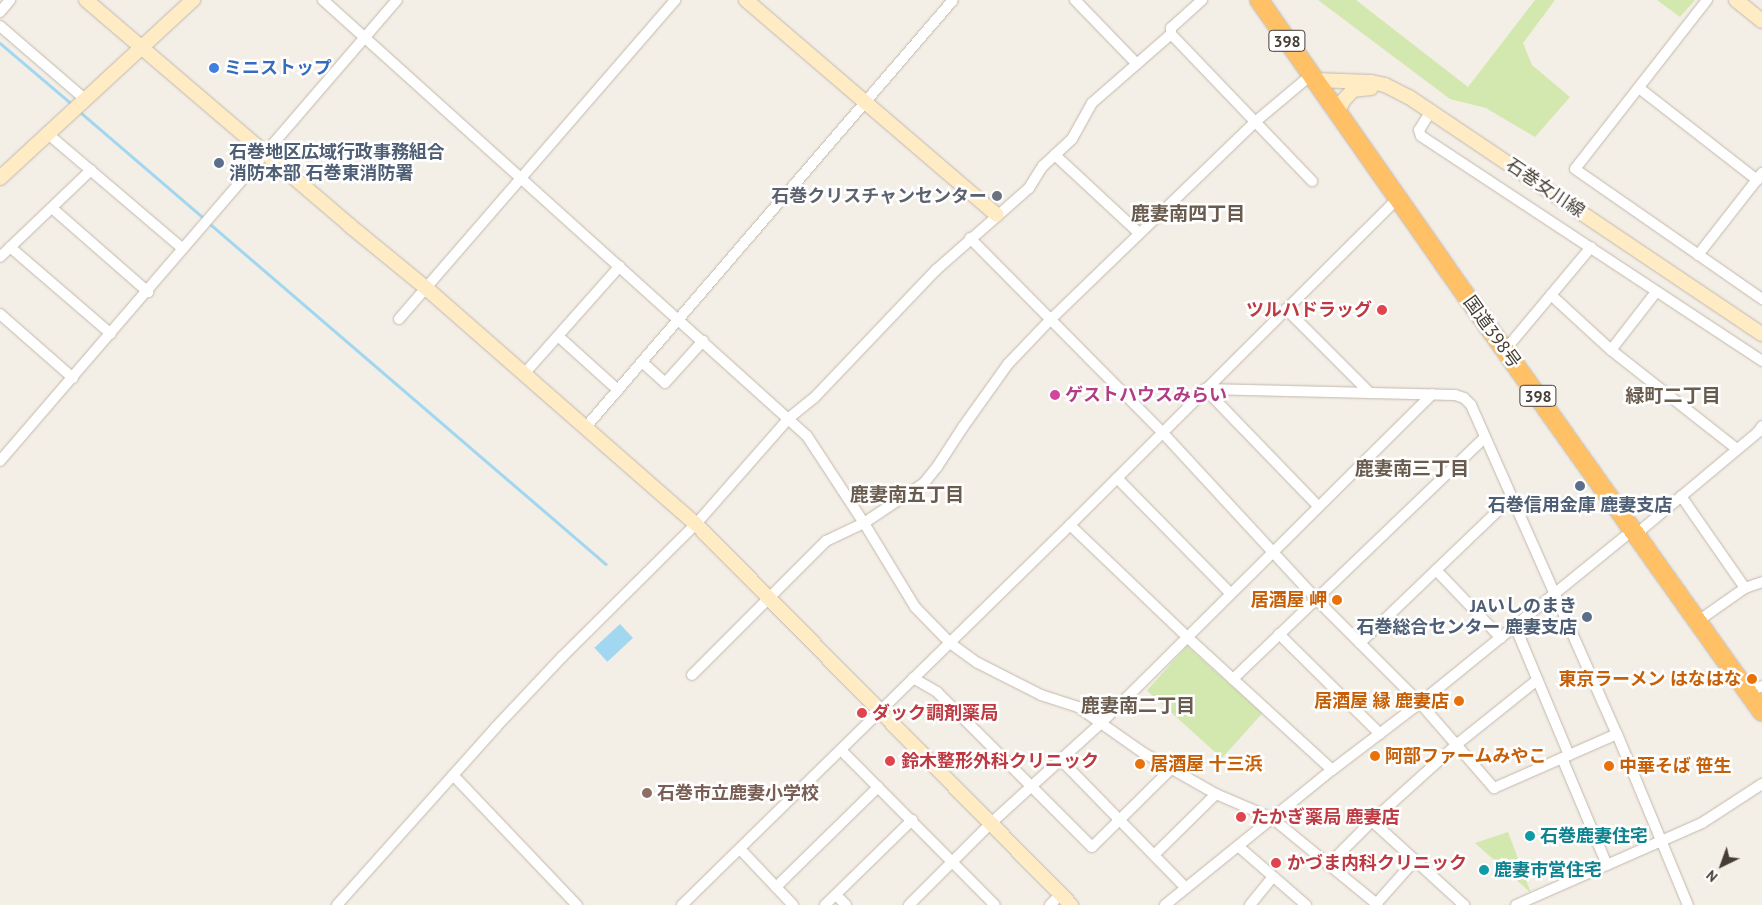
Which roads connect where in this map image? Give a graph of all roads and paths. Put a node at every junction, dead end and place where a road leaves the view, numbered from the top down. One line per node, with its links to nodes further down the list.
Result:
1 (10, 0): 14 (street)
2 (86, 0): 19 (street)
3 (193, 0): 19 (street)
4 (323, 0): 18 (street)
5 (397, 0): 18 (street)
6 (675, 0): 35 (street)
7 (746, 0): 24 (street)
8 (953, 0): 24 (street)
9 (1075, 0): 20 (street)
10 (1202, 0): 17 (street)
11 (1259, 0): 21 (highway, 国道398号 / 398)
12 (1707, 0): 22 (street)
13 (1736, 0): 15 (street)
14 (0, 12)
15 (1762, 21)
16 (0, 26): 25 (street)
17 (1171, 34): 20 (street); 28 (street)
18 (365, 38): 30 (street); 35 (street)
19 (142, 47): 25 (street); 30 (street)
20 (1137, 64): 31 (street)
21 (1313, 78): 23 (street, 石巻女川線); 26 (highway, 国道398号 / 398); 28 (street)
22 (1639, 88): 34 (street); 45 (street)
23 (1396, 90): 26 (street); 27 (street, 石巻女川線)
24 (866, 101): 39 (street); 56 (street)
25 (80, 106): 29 (street)
26 (1338, 112): 37 (highway, 国道398号 / 398)
27 (1431, 112): 43 (street); 59 (street, 石巻女川線)
28 (1254, 122): 36 (street); 40 (street)
29 (48, 134): 32 (street); 33 (street)
30 (267, 154): 44 (street); 48 (street)
31 (1055, 155): 39 (street); 40 (street)
32 (91, 170): 38 (street); 44 (street)
33 (2, 172)
34 (1759, 177): 45 (street)
35 (521, 178): 47 (street); 48 (street)
36 (1312, 181)
37 (1398, 198): 53 (street); 62 (highway, 国道398号 / 398)
38 (52, 208): 42 (street); 49 (street)
39 (997, 215): 41 (street)
40 (1139, 233): 57 (street)
41 (970, 238): 57 (street); 72 (street)
42 (10, 247): 46 (street); 58 (street)
43 (1590, 247): 50 (street); 51 (street)
44 (183, 249): 49 (street)
45 (1698, 255): 52 (street)
46 (0, 257)
47 (620, 266): 56 (street); 60 (street)
48 (426, 288): 55 (street); 66 (street)
49 (148, 292): 58 (street)
50 (1656, 292): 63 (street); 64 (street)
51 (1551, 295): 62 (street); 63 (street)
52 (1762, 299)
53 (1286, 309): 68 (street); 70 (street)
54 (0, 314): 67 (street)
55 (399, 319)
56 (680, 320): 61 (street); 65 (street)
57 (1050, 320): 75 (street); 83 (street)
58 (111, 334): 67 (street)
59 (1762, 334)
60 (558, 336): 66 (street); 69 (street)
61 (703, 341): 65 (street); 72 (street)
62 (1505, 350): 86 (highway, 国道398号 / 398)
63 (1610, 350): 77 (street)
64 (1762, 361)
65 (642, 362): 69 (street)
66 (524, 374): 73 (street)
67 (73, 378): 78 (street)
68 (1206, 389): 70 (street); 75 (street); 82 (street)
69 (618, 390): 73 (street)
70 (1370, 393): 71 (street)
71 (1432, 394): 76 (street); 82 (street)
72 (788, 418): 83 (street); 84 (street)
73 (585, 428): 84 (street)
74 (1761, 431): 77 (street)
75 (1163, 433): 79 (street); 87 (street)
76 (1485, 437): 81 (street); 94 (street)
77 (1737, 449): 80 (street)
78 (0, 461)
79 (1117, 478): 85 (street); 91 (street)
80 (1681, 496): 86 (street); 90 (street)
81 (1511, 498): 88 (street); 92 (street)
82 (1318, 506): 87 (street)
83 (864, 523): 93 (street); 100 (street)
84 (696, 524): 93 (street); 119 (street)
85 (1070, 525): 98 (street); 100 (street)
86 (1635, 533): 92 (street); 95 (highway, 国道398号 / 398)
87 (1273, 552): 91 (street); 94 (street)
88 (1436, 570): 99 (street); 101 (street)
89 (1762, 582): 90 (street)
90 (1745, 588): 95 (street)
91 (1230, 593): 98 (street)
92 (1554, 593): 96 (street); 112 (street)
93 (768, 598): 102 (street); 108 (street)
94 (1316, 599): 97 (street); 101 (street)
95 (1698, 621): 106 (highway, 国道398号 / 398)
96 (1515, 626): 99 (street); 105 (street)
97 (1279, 634): 104 (street); 111 (street)
98 (1186, 636): 104 (street); 110 (street)
99 (1501, 638): 107 (street)
100 (950, 643): 103 (street); 110 (street)
101 (1360, 643): 107 (street)
102 (692, 675)
103 (913, 678): 108 (street); 121 (street)
104 (1233, 679): 118 (street)
105 (1537, 680): 113 (street); 115 (street)
106 (1755, 689): 109 (highway, 国道398号 / 398)
107 (1420, 703): 111 (street); 113 (street)
108 (878, 712): 114 (street); 128 (street)
109 (1762, 712)
110 (1100, 724): 116 (street); 117 (street)
111 (1380, 734): 118 (street)
112 (1617, 734): 115 (street); 129 (street)
113 (1456, 744): 115 (street); 127 (street)
114 (841, 750): 122 (street); 131 (street)
115 (1566, 757): 136 (street)
116 (1060, 759): 121 (street); 126 (street)
117 (1171, 769): 123 (street); 126 (street)
118 (1332, 770): 124 (street)
119 (453, 775): 143 (street); 144 (street)
120 (1762, 784): 129 (street)
121 (1032, 785): 126 (street); 128 (street)
122 (878, 787): 125 (street); 138 (street)
123 (1216, 794): 124 (street); 132 (street)
124 (1272, 818): 130 (street); 135 (street)
125 (912, 820): 134 (street); 140 (street)
126 (1120, 820): 132 (street)
127 (1372, 821): 133 (street); 135 (street)
128 (990, 824): 134 (street); 141 (street)
129 (1663, 841): 136 (street); 158 (street)
130 (1238, 846): 137 (street); 139 (street)
131 (740, 850): 138 (street); 145 (street)
132 (1154, 855): 139 (street)
133 (1415, 860): 142 (street); 156 (street)
134 (953, 862): 149 (street); 150 (street)
135 (1328, 865): 142 (street)
136 (1607, 865): 157 (street)
137 (1272, 878): 154 (street); 155 (street)
138 (776, 888): 146 (street)
139 (1186, 888): 153 (street)
140 (836, 895): 147 (street); 148 (street)
141 (1060, 895): 151 (street); 152 (street)
142 (1377, 904)
143 (337, 905)
144 (577, 905)
145 (682, 905)
146 (793, 905)
147 (826, 905)
148 (846, 905)
149 (909, 905)
150 (995, 905)
151 (1050, 905)
152 (1070, 905)
153 (1165, 905)
154 (1250, 905)
155 (1306, 905)
156 (1464, 905)
157 (1516, 905)
158 (1688, 905)

